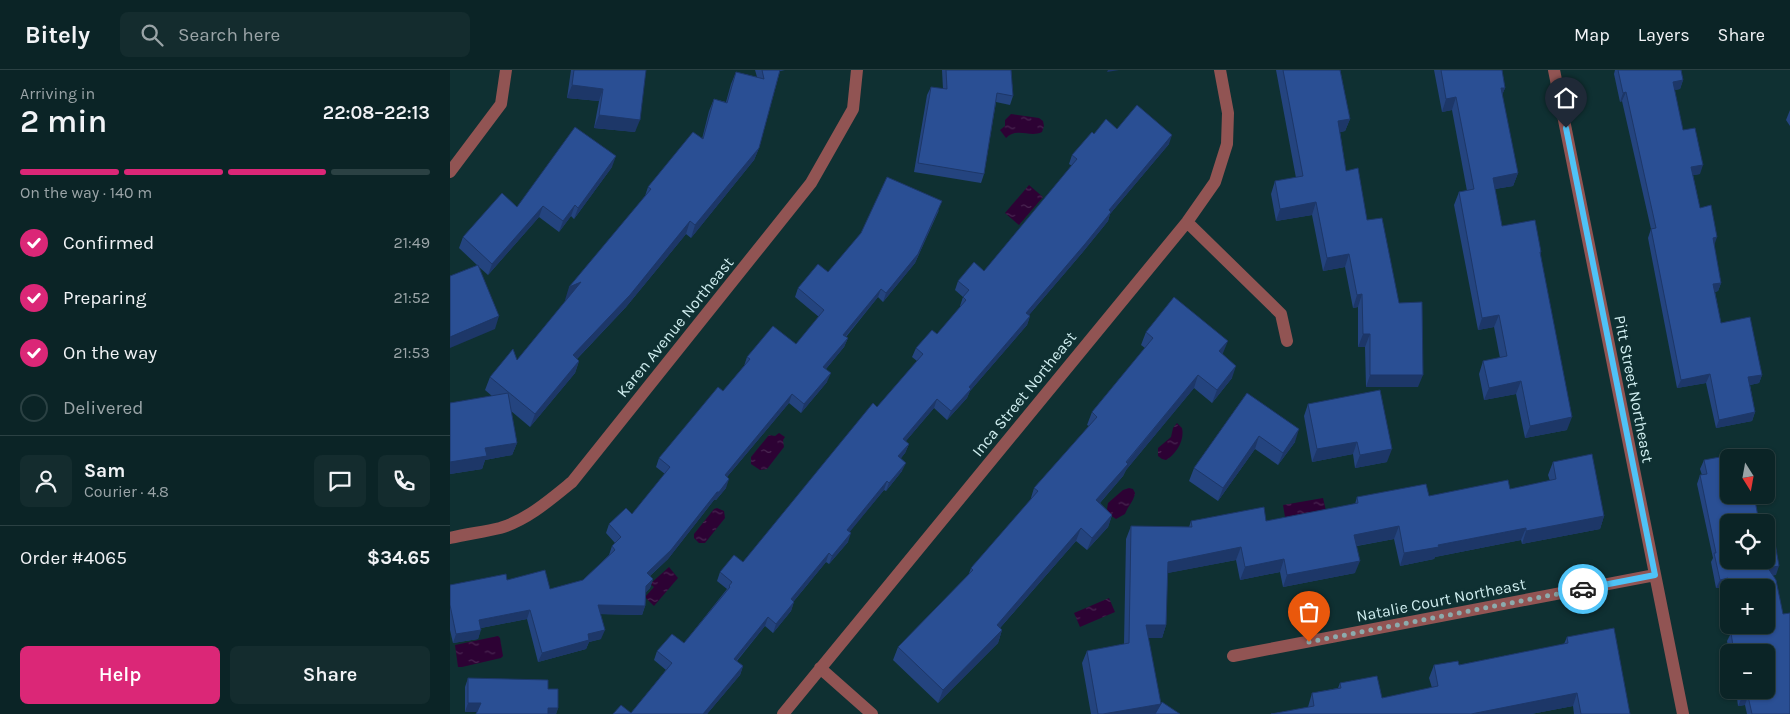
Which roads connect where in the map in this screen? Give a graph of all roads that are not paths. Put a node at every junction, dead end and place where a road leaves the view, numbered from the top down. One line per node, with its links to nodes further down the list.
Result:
1 (506, 70): 5 (street)
2 (857, 70): 8 (street, Karen Avenue Northeast)
3 (1220, 70): 6 (street, Inca Street Northeast)
4 (1554, 70): 9 (street, Pitt Street Northeast)
5 (450, 172)
6 (1187, 222): 7 (street); 11 (street, Inca Street Northeast)
7 (1288, 340)
8 (450, 538)
9 (1655, 575): 10 (street, Natalie Court Northeast); 14 (street, Pitt Street Northeast)
10 (1233, 656)
11 (820, 668): 12 (street, Inca Street Northeast); 13 (street)
12 (782, 714)
13 (872, 714)
14 (1683, 714)

